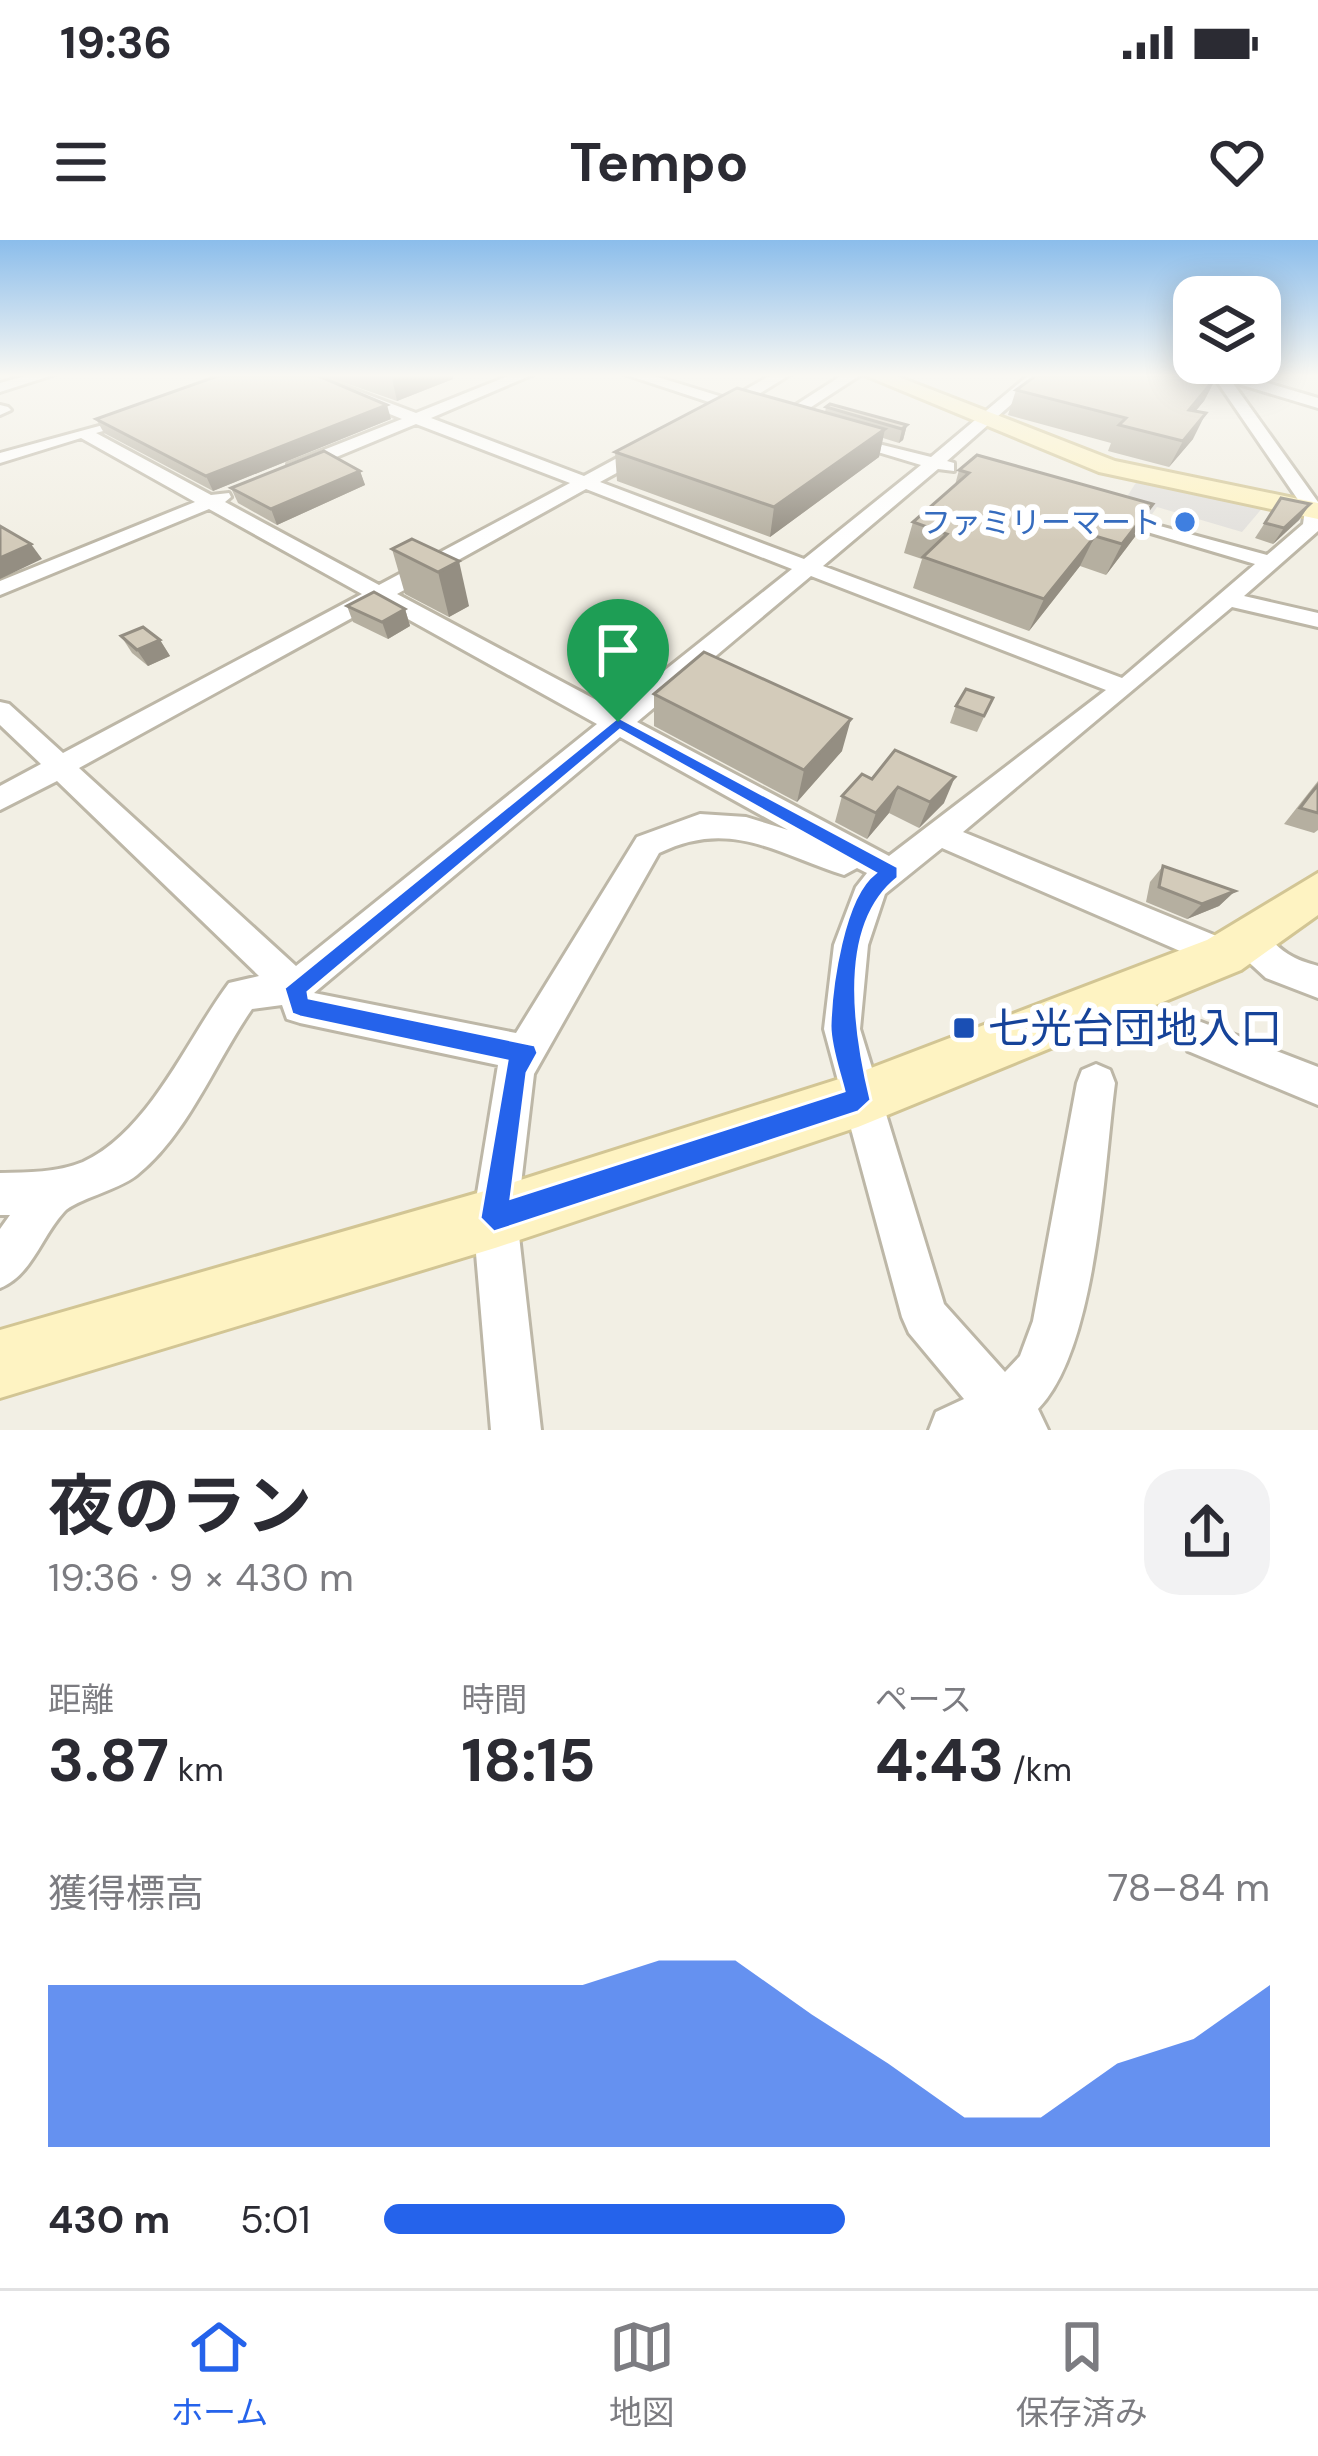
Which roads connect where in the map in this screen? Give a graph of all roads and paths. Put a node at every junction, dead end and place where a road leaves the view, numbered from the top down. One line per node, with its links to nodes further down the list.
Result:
1 (92, 430): 8 (street)
2 (390, 430): 13 (street)
3 (444, 430): 14 (street)
4 (976, 430): 11 (street)
5 (1012, 430): 18 (street)
6 (1261, 430): 18 (street)
7 (826, 432): 11 (street)
8 (82, 433): 10 (street); 16 (street)
9 (669, 438): 14 (street)
10 (0, 458)
11 (938, 464): 12 (street); 20 (street)
12 (960, 470)
13 (284, 472)
14 (586, 482): 20 (street); 22 (street)
15 (246, 488): 16 (street)
16 (208, 502): 21 (street); 22 (street)
17 (1093, 510): 19 (street)
18 (1316, 510): 19 (street)
19 (1270, 562): 23 (street)
20 (810, 569): 25 (street); 27 (street)
21 (0, 589)
22 (379, 594): 27 (street); 28 (street)
23 (1228, 599): 24 (street); 25 (street)
24 (1318, 620)
25 (1125, 688): 30 (street)
26 (0, 710): 28 (street)
27 (618, 722): 31 (street); 35 (street)
28 (61, 767): 29 (street); 35 (street)
29 (0, 800)
30 (943, 836): 31 (street); 33 (street)
31 (891, 872): 37 (street); 40 (street)
32 (1318, 890): 33 (street)
33 (1235, 947): 34 (street); 40 (street)
34 (1318, 982)
35 (296, 988): 37 (street); 42 (street)
36 (1201, 1039): 39 (street)
37 (526, 1053): 43 (street)
38 (1096, 1083): 46 (street)
39 (1318, 1086)
40 (858, 1100): 43 (street); 46 (street)
41 (0, 1194): 42 (street)
42 (49, 1197): 44 (street)
43 (494, 1218): 45 (street); 47 (street)
44 (0, 1266)
45 (0, 1364)
46 (1013, 1419): 48 (street)
47 (517, 1430)
48 (954, 1430)

